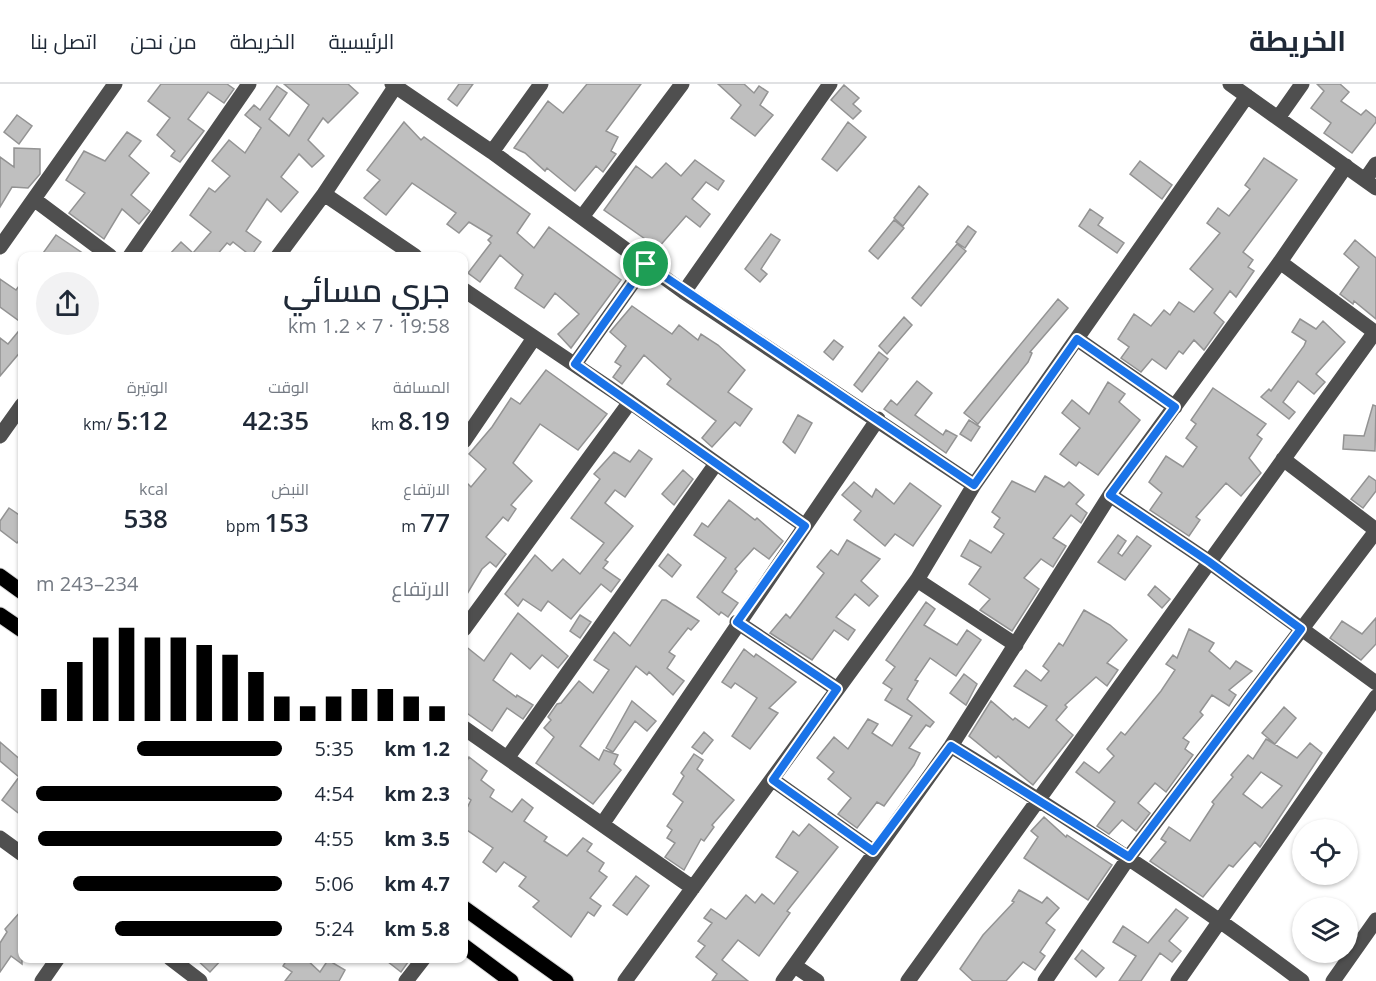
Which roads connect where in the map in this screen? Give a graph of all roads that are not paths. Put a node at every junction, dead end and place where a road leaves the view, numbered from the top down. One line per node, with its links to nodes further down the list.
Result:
1 (115, 84): 16 (street)
2 (249, 84): 20 (street)
3 (542, 84): 11 (street)
4 (682, 84): 17 (street)
5 (1230, 84): 9 (street)
6 (1302, 84): 10 (street)
7 (395, 85): 11 (street); 15 (street)
8 (825, 86): 25 (street)
9 (1247, 96): 10 (street); 29 (street)
10 (1278, 118): 13 (street)
11 (492, 152): 17 (street)
12 (1376, 164): 14 (street)
13 (1346, 166): 14 (street); 23 (street)
14 (1370, 184)
15 (324, 194): 21 (street); 22 (street)
16 (35, 200): 18 (street); 19 (street)
17 (582, 217): 24 (street)
18 (0, 247)
19 (105, 252)
20 (133, 252)
21 (281, 252)
22 (409, 252)
23 (1280, 262): 27 (street); 32 (street)
24 (646, 264): 25 (street); 30 (street)
25 (684, 292): 34 (street)
26 (468, 293): 28 (street)
27 (1375, 332): 37 (street)
28 (534, 338): 30 (street); 35 (street)
29 (1077, 339): 32 (street); 39 (street)
30 (575, 364): 31 (street)
31 (630, 402): 38 (street); 49 (street)
32 (1175, 407): 40 (street)
33 (18, 411): 36 (street)
34 (878, 419): 39 (street); 41 (street)
35 (468, 435)
36 (0, 436)
37 (1282, 459): 42 (street); 43 (street)
38 (715, 465): 41 (street); 58 (street)
39 (974, 485): 45 (street)
40 (1110, 495): 43 (street); 52 (street)
41 (805, 526): 48 (street)
42 (1376, 530): 51 (street)
43 (1208, 561): 51 (street); 60 (street)
44 (0, 576): 46 (main road)
45 (917, 580): 52 (street); 54 (street)
46 (18, 589)
47 (0, 615): 50 (main road)
48 (737, 622): 54 (street); 61 (street)
49 (468, 624)
50 (18, 627)
51 (1301, 629): 53 (street); 65 (street)
52 (1016, 645): 57 (street)
53 (1376, 683)
54 (837, 689): 59 (street)
55 (1376, 698): 69 (street)
56 (468, 731): 58 (street)
57 (951, 746): 60 (street); 64 (street)
58 (508, 757): 61 (street)
59 (773, 780): 64 (street); 66 (street)
60 (1039, 798): 65 (street); 83 (street)
61 (603, 823): 66 (street)
62 (0, 838): 63 (street)
63 (18, 851)
64 (873, 851): 74 (street)
65 (1129, 857): 69 (street); 84 (street)
66 (693, 888): 80 (street)
67 (468, 911): 79 (main road)
68 (1376, 920): 87 (street)
69 (1222, 921): 85 (street); 86 (street)
70 (468, 949): 78 (main road)
71 (55, 963): 75 (street)
72 (177, 963): 76 (street)
73 (420, 963): 77 (street)
74 (795, 966): 81 (street); 82 (street)
75 (42, 981)
76 (200, 981)
77 (406, 981)
78 (511, 981)
79 (566, 981)
80 (626, 981)
81 (783, 981)
82 (817, 981)
83 (908, 981)
84 (1045, 981)
85 (1178, 981)
86 (1302, 981)
87 (1333, 981)

